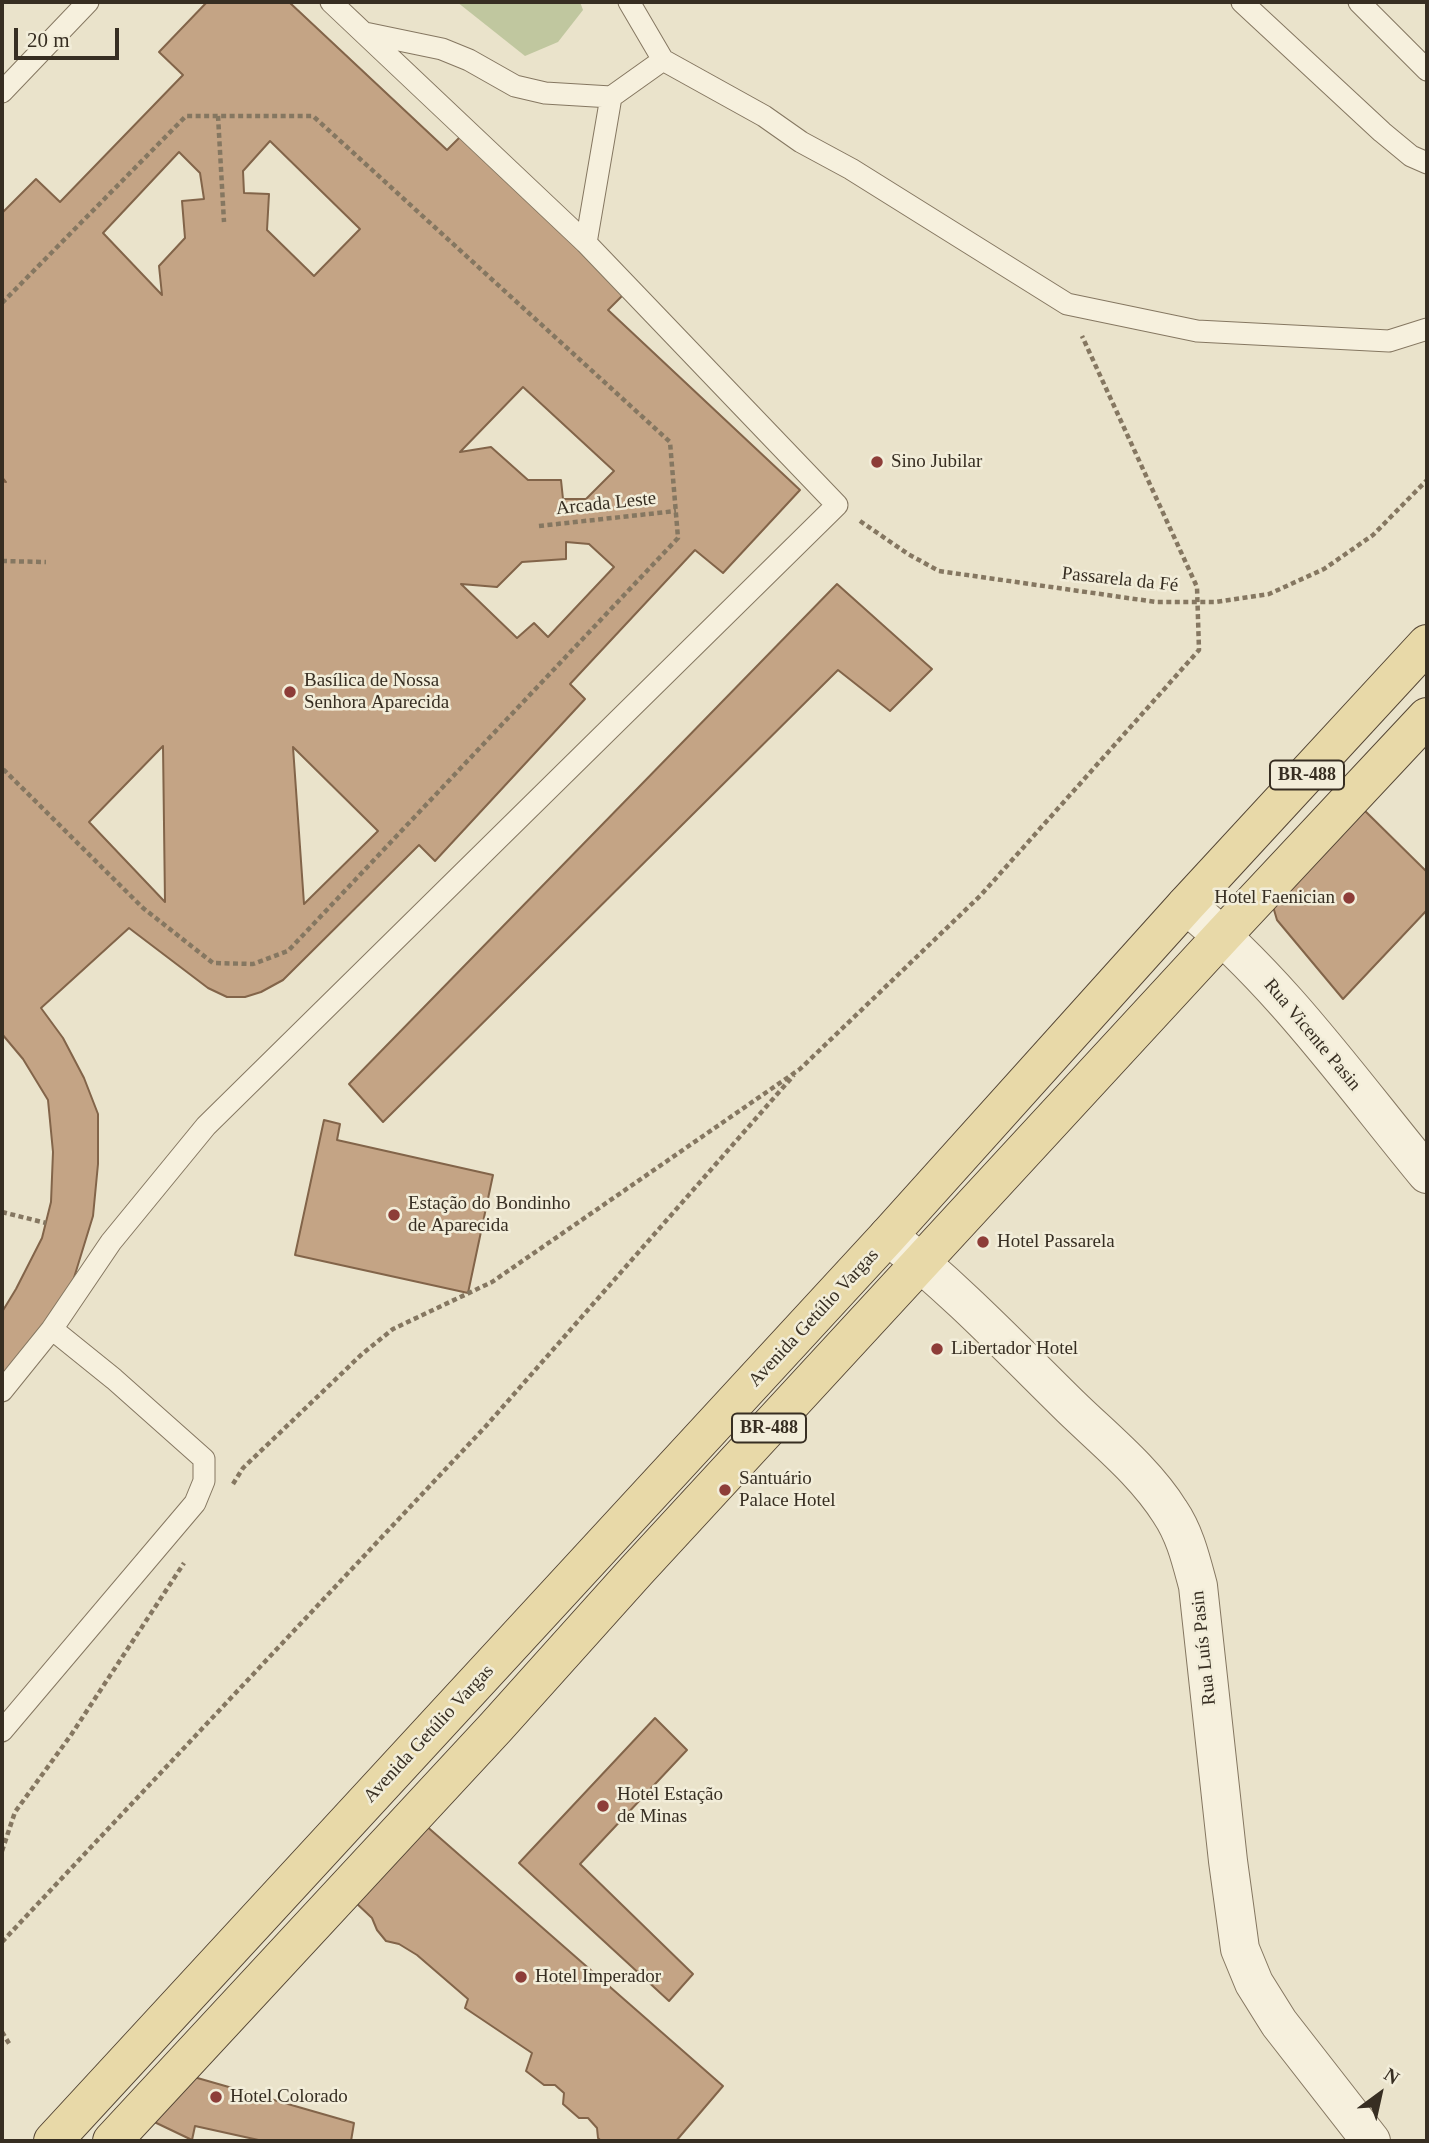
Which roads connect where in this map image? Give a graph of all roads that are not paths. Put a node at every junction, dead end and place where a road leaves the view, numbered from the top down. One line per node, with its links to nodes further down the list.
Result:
1 (88, 2): 9 (lane)
2 (331, 2): 6 (lane)
3 (628, 2): 7 (lane)
4 (1242, 2): 11 (lane)
5 (1359, 2): 8 (lane)
6 (363, 32): 10 (lane); 12 (lane)
7 (663, 60): 10 (lane); 13 (lane)
8 (1427, 70)
9 (2, 92)
10 (611, 97): 12 (lane)
11 (1427, 163)
12 (586, 243): 21 (lane)
13 (1427, 329)
14 (1427, 644): 16 (main road, Avenida Getúlio Vargas / BR-488)
15 (1427, 717): 17 (main road, BR-488)
16 (1186, 905): 17 (street, Rua Vicente Pasin); 19 (main road, Avenida Getúlio Vargas / BR-488)
17 (1223, 935): 18 (street, Rua Vicente Pasin); 20 (main road, BR-488)
18 (1427, 1174)
19 (888, 1236): 20 (street, Rua Luís Pasin); 24 (main road, Avenida Getúlio Vargas / BR-488)
20 (922, 1263): 25 (main road, BR-488); 26 (street, Rua Luís Pasin)
21 (52, 1329): 22 (lane); 23 (lane)
22 (2, 1391)
23 (3, 1726)
24 (53, 2141)
25 (112, 2141)
26 (1371, 2141)

